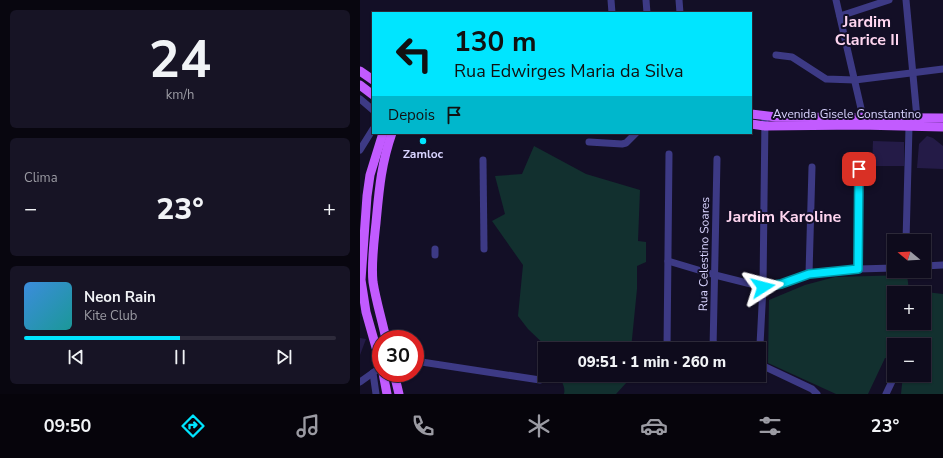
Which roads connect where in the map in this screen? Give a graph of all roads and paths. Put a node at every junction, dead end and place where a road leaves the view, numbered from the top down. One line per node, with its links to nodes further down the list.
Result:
1 (611, 0): 7 (street)
2 (646, 0): 8 (street)
3 (679, 0): 9 (street)
4 (836, 0): 10 (street)
5 (889, 0): 10 (street)
6 (906, 0): 14 (street)
7 (612, 12)
8 (647, 12)
9 (680, 12)
10 (840, 16): 16 (street)
11 (776, 55): 16 (street)
12 (943, 68): 14 (street)
13 (360, 71): 15 (main road)
14 (913, 72): 16 (street); 24 (street)
15 (372, 79)
16 (855, 80): 23 (street)
17 (360, 85): 18 (main road)
18 (372, 94)
19 (360, 99): 20 (street)
20 (372, 109)
21 (752, 114): 22 (main road, Avenida Gisele Constantino)
22 (765, 116): 23 (main road, Avenida Gisele Constantino); 27 (street)
23 (863, 117): 24 (main road, Avenida Gisele Constantino)
24 (917, 118): 25 (main road, Avenida Gisele Constantino)
25 (943, 118)
26 (752, 124): 27 (main road, Avenida Gisele Constantino)
27 (764, 126): 28 (main road, Avenida Gisele Constantino); 50 (street)
28 (909, 127): 29 (main road, Avenida Gisele Constantino); 41 (street)
29 (943, 127)
30 (372, 131): 35 (street)
31 (383, 134): 52 (main road)
32 (392, 134): 51 (main road)
33 (635, 134): 34 (street)
34 (589, 142)
35 (360, 150)
36 (669, 154): 43 (street)
37 (717, 159): 49 (street, Rua Celestino Soares)
38 (483, 160): 42 (street)
39 (812, 167): 48 (street)
40 (859, 169): 47 (street)
41 (906, 234)
42 (484, 249)
43 (668, 261): 49 (street); 53 (street)
44 (943, 265): 45 (street)
45 (931, 266)
46 (887, 268): 47 (street)
47 (858, 269): 48 (street)
48 (809, 274): 50 (street)
49 (715, 275): 50 (street); 54 (street, Rua Celestino Soares)
50 (763, 287): 55 (street)
51 (384, 330)
52 (372, 334)
53 (667, 342)
54 (713, 342)
55 (760, 342)
56 (424, 362): 59 (street)
57 (766, 367): 69 (street)
58 (372, 374): 60 (street)
59 (538, 380)
60 (360, 382)
61 (374, 382): 66 (street)
62 (385, 382): 67 (main road)
63 (396, 382): 68 (main road)
64 (892, 382): 65 (street)
65 (888, 393)
66 (376, 394)
67 (387, 394)
68 (399, 394)
69 (817, 394)

